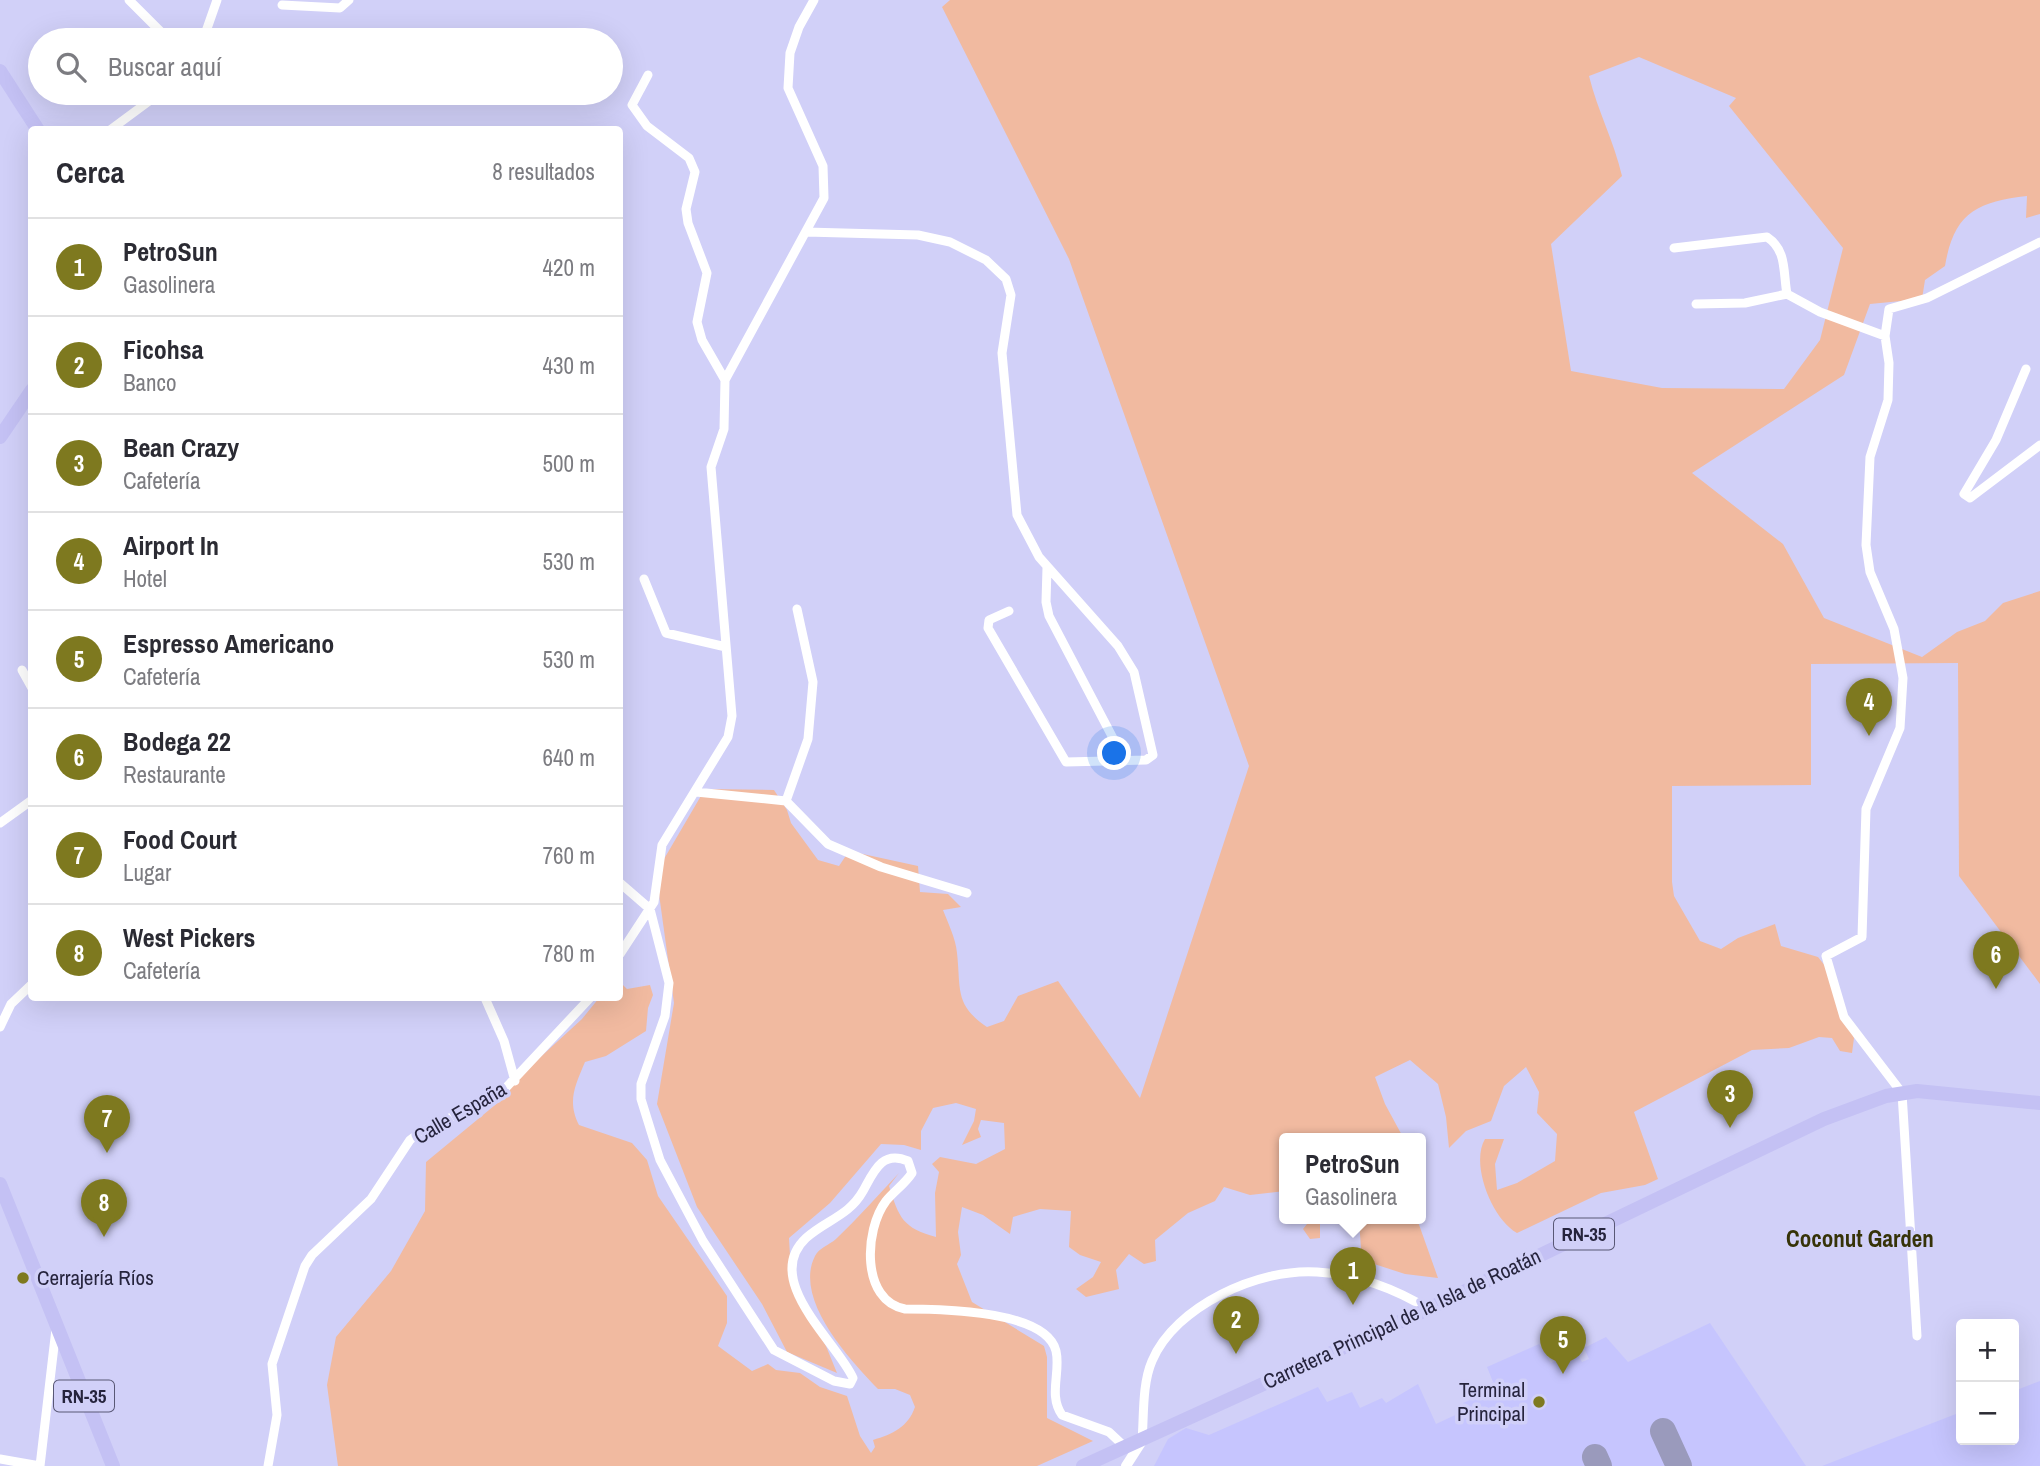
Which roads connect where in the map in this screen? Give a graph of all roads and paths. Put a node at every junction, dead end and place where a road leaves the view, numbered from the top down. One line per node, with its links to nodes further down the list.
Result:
1 (129, 0): 7 (street)
2 (218, 0): 8 (street)
3 (349, 0): 5 (street)
4 (814, 0): 14 (street)
5 (303, 3): 6 (street)
6 (282, 5)
7 (157, 28)
8 (208, 28)
9 (0, 71): 12 (main road)
10 (648, 75): 21 (street)
11 (144, 105): 13 (street)
12 (35, 126)
13 (115, 126)
14 (806, 232): 21 (street); 25 (street)
15 (2040, 242): 19 (street)
16 (1674, 248): 17 (street)
17 (1787, 294): 18 (street); 19 (street)
18 (1696, 304)
19 (1885, 336): 46 (street)
20 (2026, 369): 24 (street)
21 (726, 380): 29 (street)
22 (28, 396): 23 (main road)
23 (0, 437)
24 (2040, 445)
25 (1047, 568): 32 (street); 32 (street)
26 (643, 579): 29 (street)
27 (797, 609): 34 (street)
28 (1009, 611): 32 (street)
29 (726, 647): 33 (street)
30 (22, 670): 31 (street)
31 (28, 681)
32 (1125, 761)
33 (696, 792): 34 (street); 39 (street)
34 (786, 801): 38 (street)
35 (28, 803): 36 (street)
36 (0, 823)
37 (623, 886): 39 (street)
38 (967, 893)
39 (650, 909): 40 (street); 53 (street)
40 (623, 950)
41 (28, 988): 44 (street)
42 (486, 1001): 45 (street)
43 (587, 1001): 45 (street, Calle España)
44 (0, 1027)
45 (515, 1081): 57 (street, Calle España)
46 (1902, 1093): 47 (main road, Carretera Principal de la Isla de Roatán / RN-35); 49 (main road, Carretera Principal de la Isla de Roatán / RN-35); 51 (street)
47 (2040, 1103)
48 (0, 1184): 50 (main road, RN-35)
49 (1428, 1309): 52 (main road, Carretera Principal de la Isla de Roatán / RN-35); 52 (street)
50 (57, 1326): 55 (street); 56 (main road, RN-35)
51 (1917, 1336)
52 (1142, 1441): 53 (main road, Carretera Principal de la Isla de Roatán / RN-35); 59 (street)
53 (1125, 1447): 58 (main road, Carretera Principal de la Isla de Roatán / RN-35)
54 (0, 1459): 55 (street)
55 (40, 1466)
56 (113, 1466)
57 (268, 1466)
58 (1083, 1466)
59 (1126, 1466)

